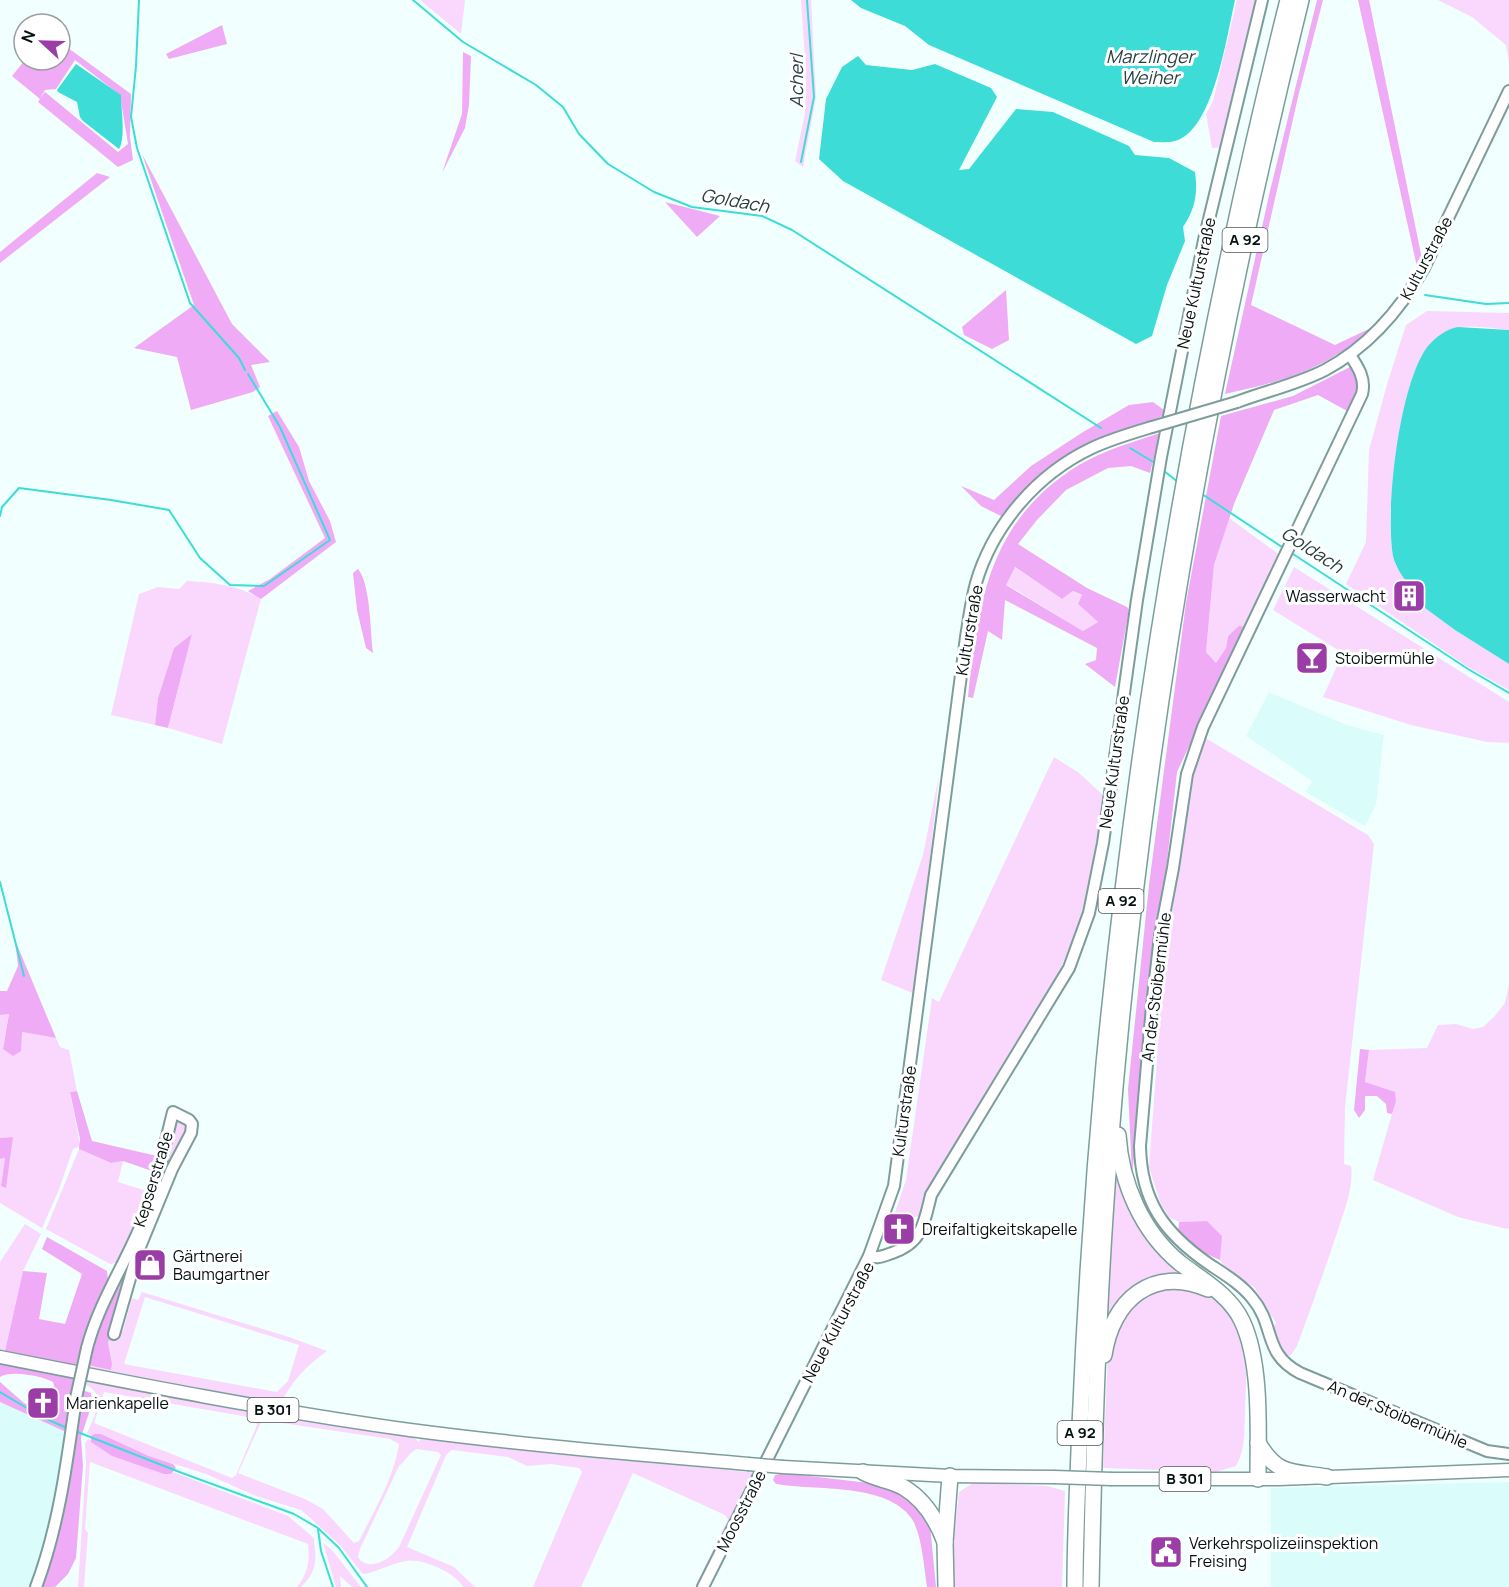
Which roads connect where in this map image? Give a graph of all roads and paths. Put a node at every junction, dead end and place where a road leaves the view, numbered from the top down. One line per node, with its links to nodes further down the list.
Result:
1 (1262, 0): 8 (street, Neue Kulturstraße)
2 (1288, 0): 6 (highway, A 92)
3 (1301, 0): 6 (highway, A 92)
4 (1509, 91): 5 (street, Kulturstraße)
5 (1350, 355): 8 (street, Kulturstraße, bridge); 15 (street, An der Stoibermühle)
6 (1188, 488): 7 (highway, A 92); 22 (highway, A 92)
7 (1116, 1079): 9 (highway); 12 (highway, A 92)
8 (869, 1256): 13 (street, Neue Kulturstraße)
9 (1219, 1294): 12 (highway); 14 (highway)
10 (114, 1334): 23 (street, Kepserstraße, bridge)
11 (0, 1357): 17 (main road, B 301, bridge)
12 (1095, 1386): 28 (highway, A 92)
13 (780, 1436): 24 (street, Moosstraße)
14 (1258, 1443): 19 (highway); 20 (highway)
15 (1509, 1454)
16 (1509, 1470): 19 (main road)
17 (863, 1472): 18 (main road, B 301); 21 (highway)
18 (950, 1476): 20 (main road, B 301, bridge); 21 (highway)
19 (1327, 1477): 20 (main road)
20 (1258, 1479)
21 (945, 1542): 25 (highway)
22 (1075, 1556): 26 (highway); 27 (highway, A 92)
23 (36, 1587)
24 (703, 1587)
25 (946, 1587)
26 (1069, 1587)
27 (1076, 1587)
28 (1091, 1587)

